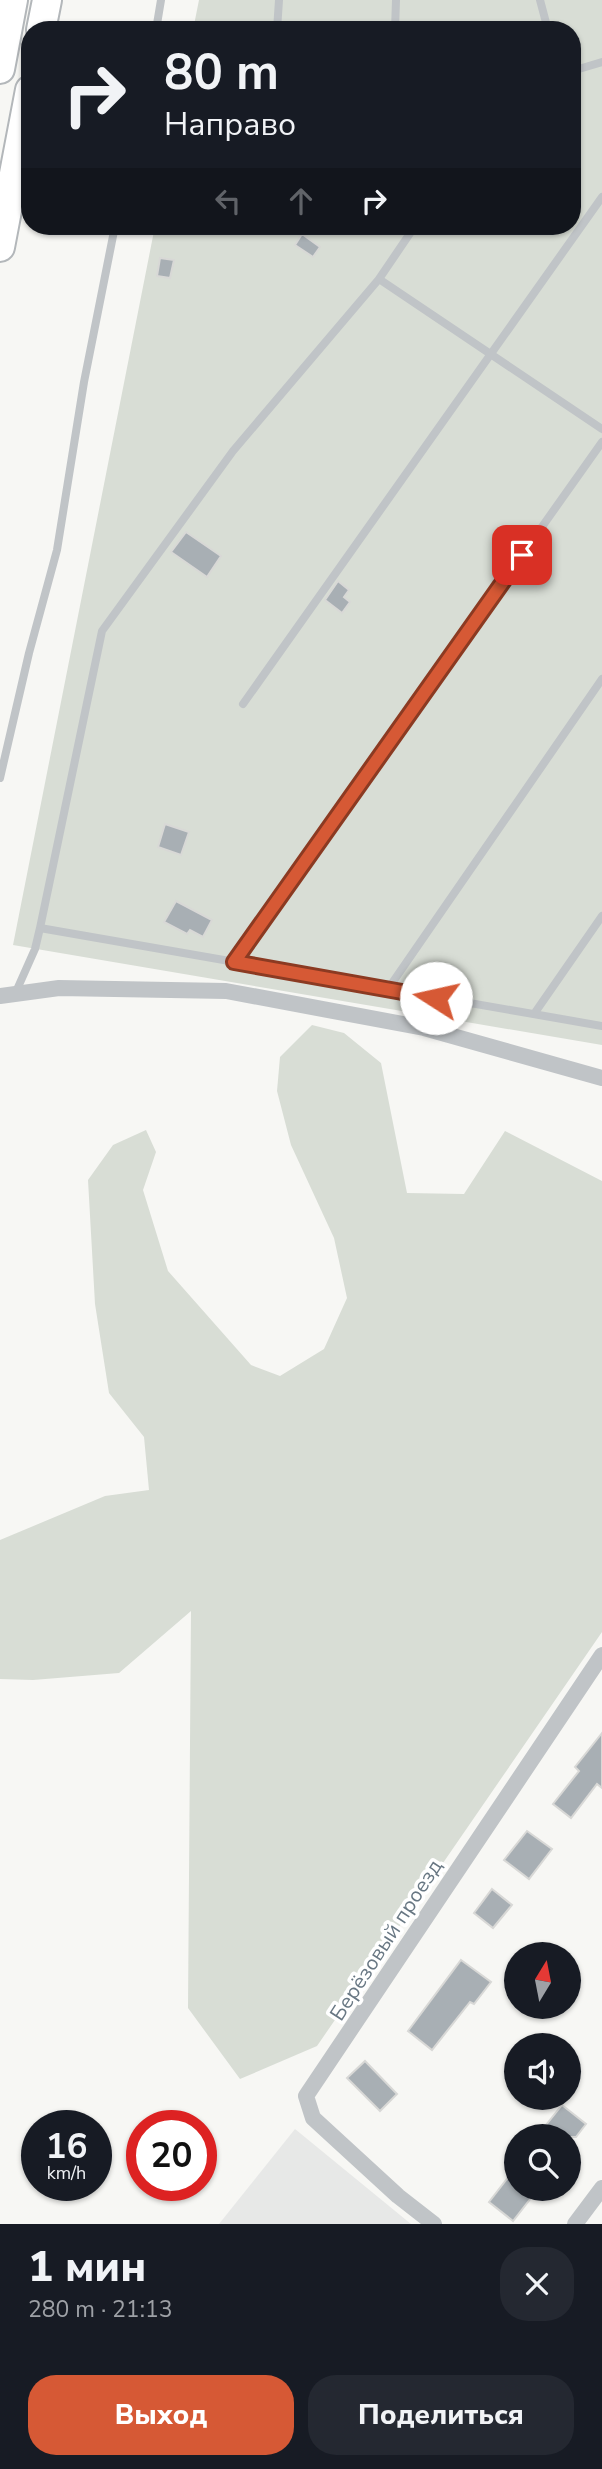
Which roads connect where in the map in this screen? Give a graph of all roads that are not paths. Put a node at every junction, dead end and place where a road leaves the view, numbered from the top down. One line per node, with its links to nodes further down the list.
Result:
1 (13, 0): 14 (highway)
2 (47, 0): 7 (highway)
3 (161, 0): 8 (lane)
4 (279, 0): 9 (lane)
5 (396, 0): 10 (lane)
6 (540, 0): 11 (lane)
7 (43, 21)
8 (158, 21)
9 (277, 21)
10 (395, 21)
11 (546, 21)
12 (602, 62): 13 (lane)
13 (581, 68)
14 (0, 69)
15 (21, 137): 21 (highway)
16 (602, 197): 17 (lane)
17 (581, 226)
18 (113, 235): 28 (lane)
19 (409, 235): 22 (lane)
20 (575, 235): 23 (lane)
21 (0, 247)
22 (379, 279): 23 (lane); 30 (lane)
23 (490, 354): 24 (lane); 27 (lane)
24 (602, 429)
25 (602, 442): 31 (lane)
26 (602, 679): 32 (lane)
27 (243, 704)
28 (0, 778)
29 (602, 916): 34 (lane)
30 (40, 928): 31 (lane); 33 (lane)
31 (234, 962): 32 (lane)
32 (388, 989): 34 (lane)
33 (7, 995): 36 (street)
34 (534, 1014): 35 (lane)
35 (602, 1026)
36 (602, 1078)
37 (602, 1655): 39 (street, Берёзовый проезд)
38 (602, 2188): 40 (street)
39 (434, 2224)
40 (575, 2224)

